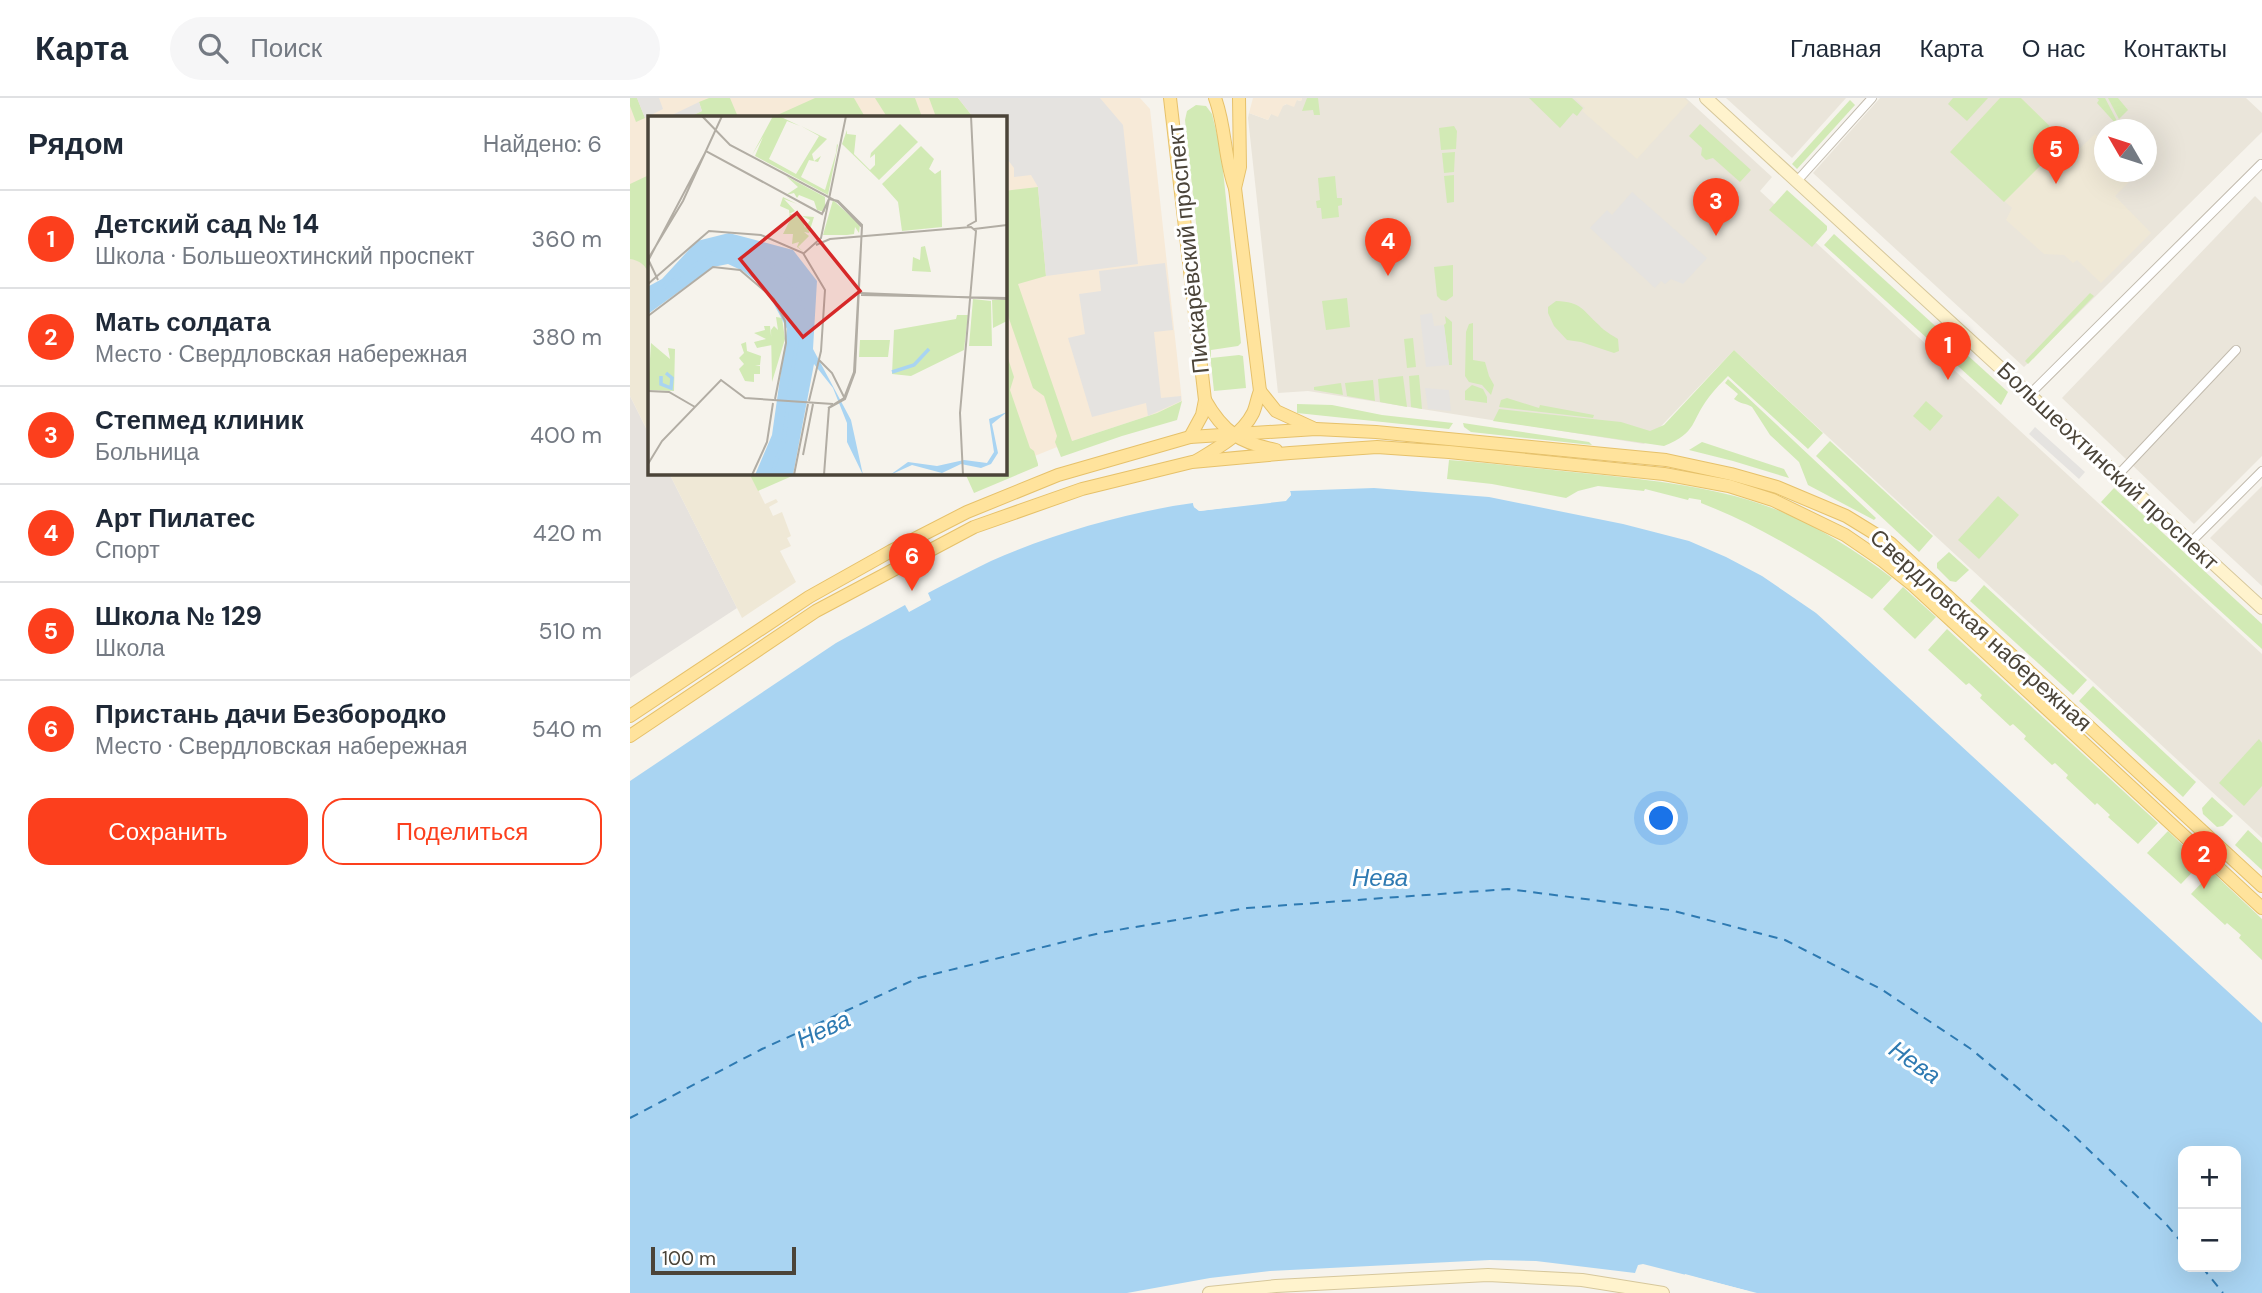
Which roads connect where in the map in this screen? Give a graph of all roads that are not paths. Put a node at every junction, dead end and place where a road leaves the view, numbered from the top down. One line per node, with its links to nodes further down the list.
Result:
1 (1170, 98): 7 (main road, Пискарёвский проспект)
2 (1182, 98): 7 (main road)
3 (1215, 98): 10 (main road, Пискарёвский проспект)
4 (1238, 98): 10 (main road)
5 (1706, 98): 9 (street, Большеохтинский проспект)
6 (1872, 98): 9 (street)
7 (1172, 113): 14 (main road, Пискарёвский проспект)
8 (2261, 164): 13 (street)
9 (1797, 181): 13 (street, Большеохтинский проспект)
10 (1235, 188): 12 (main road, Пискарёвский проспект)
11 (2236, 350): 21 (street)
12 (1259, 391): 15 (main road); 16 (main road, Пискарёвский проспект)
13 (2030, 394): 21 (street, Большеохтинский проспект)
14 (1205, 400): 16 (main road, Пискарёвский проспект); 17 (main road, Пискарёвский проспект)
15 (1316, 429): 16 (main road, Свердловская набережная); 26 (main road, Свердловская набережная)
16 (1233, 435): 17 (main road, Свердловская набережная); 18 (main road, Свердловская набережная); 19 (main road, Свердловская набережная)
17 (1190, 437): 24 (main road, Свердловская набережная)
18 (1290, 453): 19 (main road, Свердловская набережная); 27 (main road, Свердловская набережная)
19 (1192, 463): 25 (main road, Свердловская набережная)
20 (2262, 471): 22 (street)
21 (2118, 475): 22 (street, Большеохтинский проспект)
22 (2191, 542): 23 (street, Большеохтинский проспект)
23 (2262, 608)
24 (630, 716)
25 (630, 736)
26 (2262, 886)
27 (2262, 908)
28 (1209, 1293): 29 (street)
29 (1663, 1293)

